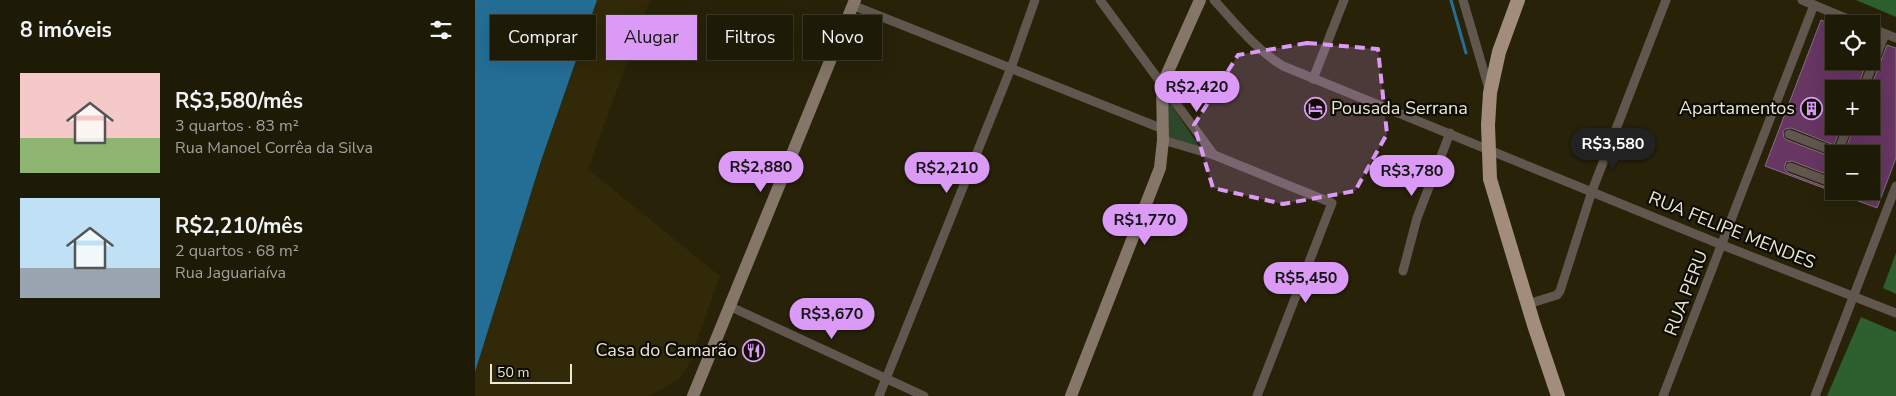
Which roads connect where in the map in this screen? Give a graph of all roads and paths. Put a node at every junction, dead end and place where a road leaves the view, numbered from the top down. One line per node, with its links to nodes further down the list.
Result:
1 (1035, 0): 16 (street)
2 (1101, 0): 19 (street)
3 (1200, 0): 19 (street)
4 (1214, 0): 17 (street, RUA FELIPE MENDES)
5 (1344, 0): 17 (street)
6 (1463, 0): 20 (street)
7 (1518, 0): 20 (main road)
8 (1666, 0): 30 (street)
9 (1802, 0): 11 (street)
10 (853, 3): 16 (street); 35 (street)
11 (1814, 5): 12 (street); 31 (street, RUA PERU)
12 (1838, 15)
13 (1880, 32): 14 (street)
14 (1885, 34): 15 (street); 18 (street)
15 (1896, 38)
16 (1011, 68): 21 (street); 37 (street)
17 (1313, 78): 22 (street, RUA FELIPE MENDES)
18 (1867, 80)
19 (1162, 85): 21 (street); 26 (street)
20 (1490, 93): 25 (main road)
21 (1163, 134): 26 (street); 41 (street)
22 (1451, 134): 25 (street, RUA FELIPE MENDES); 32 (street)
23 (1789, 134): 24 (street)
24 (1825, 148)
25 (1489, 149): 30 (street, RUA FELIPE MENDES); 34 (main road)
26 (1214, 155): 42 (street)
27 (1791, 167): 28 (street)
28 (1825, 180)
29 (1896, 186): 33 (street)
30 (1593, 191): 31 (street, RUA FELIPE MENDES); 34 (street)
31 (1722, 245): 33 (street, RUA FELIPE MENDES); 44 (street, RUA PERU)
32 (1403, 271)
33 (1854, 297): 36 (street, RUA FELIPE MENDES); 45 (street)
34 (1528, 304): 43 (main road)
35 (729, 306): 37 (street); 38 (street)
36 (1896, 313)
37 (886, 377): 39 (street); 40 (street)
38 (693, 396)
39 (879, 396)
40 (924, 396)
41 (1071, 396)
42 (1257, 396)
43 (1558, 396)
44 (1663, 396)
45 (1815, 396)

